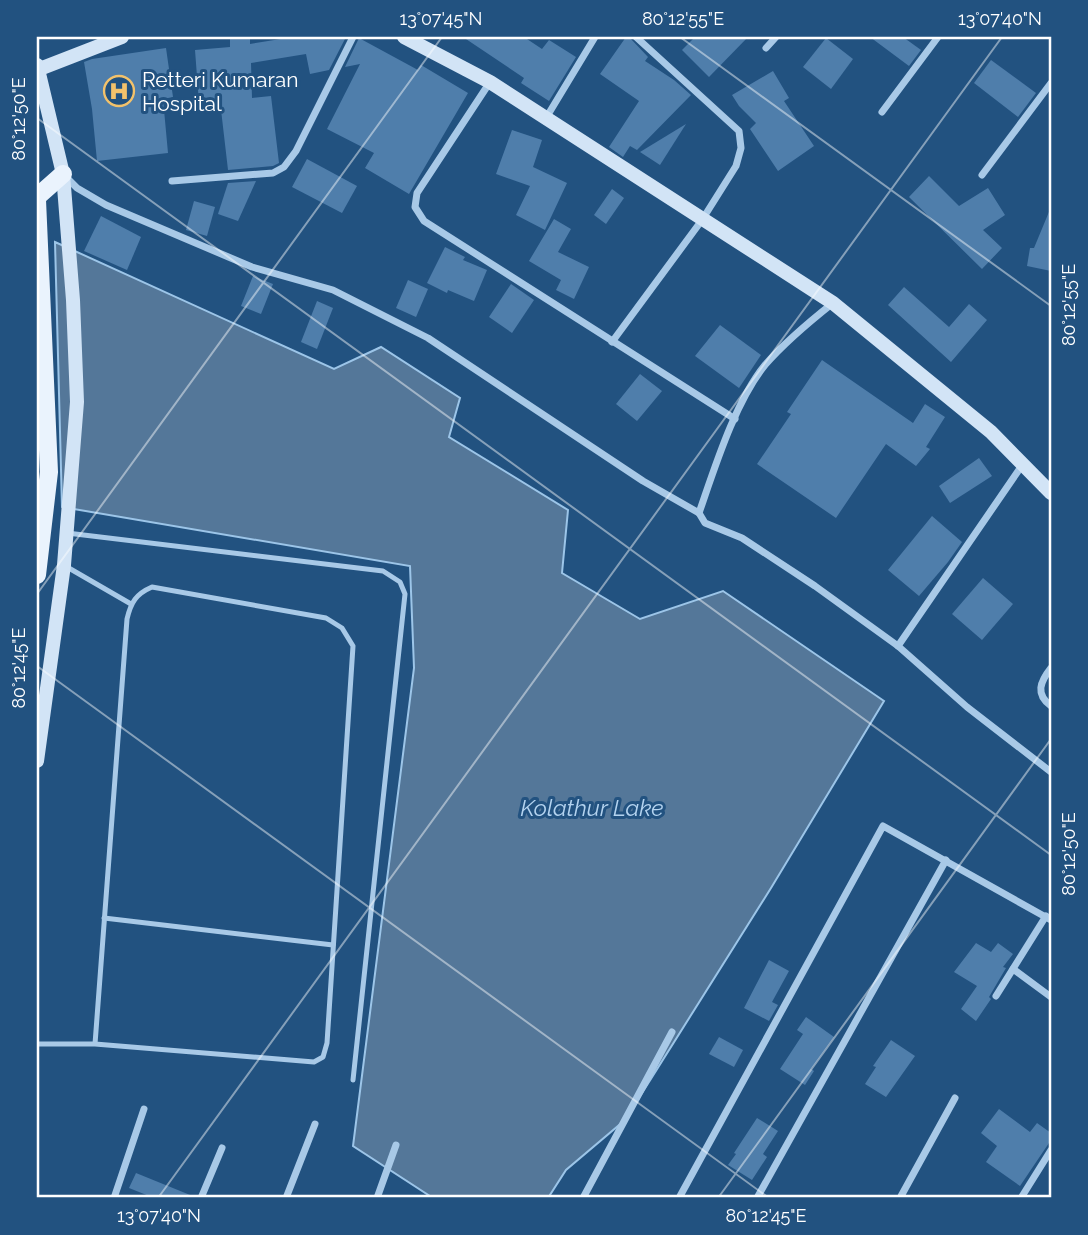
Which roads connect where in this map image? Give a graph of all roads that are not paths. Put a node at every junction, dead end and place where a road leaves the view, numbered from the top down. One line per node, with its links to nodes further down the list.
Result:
1 (122, 37): 9 (street)
2 (353, 37): 16 (street)
3 (404, 37): 10 (street)
4 (595, 37): 13 (street)
5 (636, 37): 18 (street)
6 (776, 37): 8 (street)
7 (938, 37): 12 (street)
8 (766, 48)
9 (37, 68): 14 (street)
10 (490, 82): 13 (street); 20 (street)
11 (1051, 83): 15 (street)
12 (882, 112)
13 (546, 118): 18 (street)
14 (63, 174): 17 (main road); 24 (street); 25 (street)
15 (982, 175)
16 (172, 181)
17 (37, 199): 27 (main road)
18 (702, 220): 19 (street); 20 (street)
19 (832, 303): 21 (street); 22 (street)
20 (612, 342): 21 (street)
21 (736, 419): 24 (street)
22 (1023, 464): 23 (street); 29 (street)
23 (1051, 493)
24 (699, 513): 29 (street)
25 (67, 533): 26 (street); 44 (lane)
26 (64, 565): 28 (lane); 32 (street)
27 (37, 575)
28 (131, 604): 35 (lane); 37 (lane)
29 (898, 646): 33 (street)
30 (1051, 668): 31 (street)
31 (1051, 706)
32 (37, 761)
33 (1051, 772)
34 (946, 860): 36 (street); 56 (street); 57 (street)
35 (104, 918): 37 (lane); 43 (lane)
36 (1049, 918): 38 (street)
37 (333, 945): 43 (lane)
38 (1013, 969): 39 (street); 40 (street)
39 (996, 996)
40 (1051, 997)
41 (672, 1032): 55 (street)
42 (37, 1044): 43 (lane)
43 (95, 1044)
44 (353, 1080)
45 (955, 1098): 58 (street)
46 (144, 1110): 51 (street)
47 (315, 1124): 53 (street)
48 (396, 1145): 54 (street)
49 (222, 1147): 52 (street)
50 (1051, 1150): 59 (street)
51 (114, 1198)
52 (201, 1198)
53 (286, 1198)
54 (377, 1198)
55 (583, 1198)
56 (679, 1198)
57 (757, 1198)
58 (900, 1198)
59 (1021, 1198)

